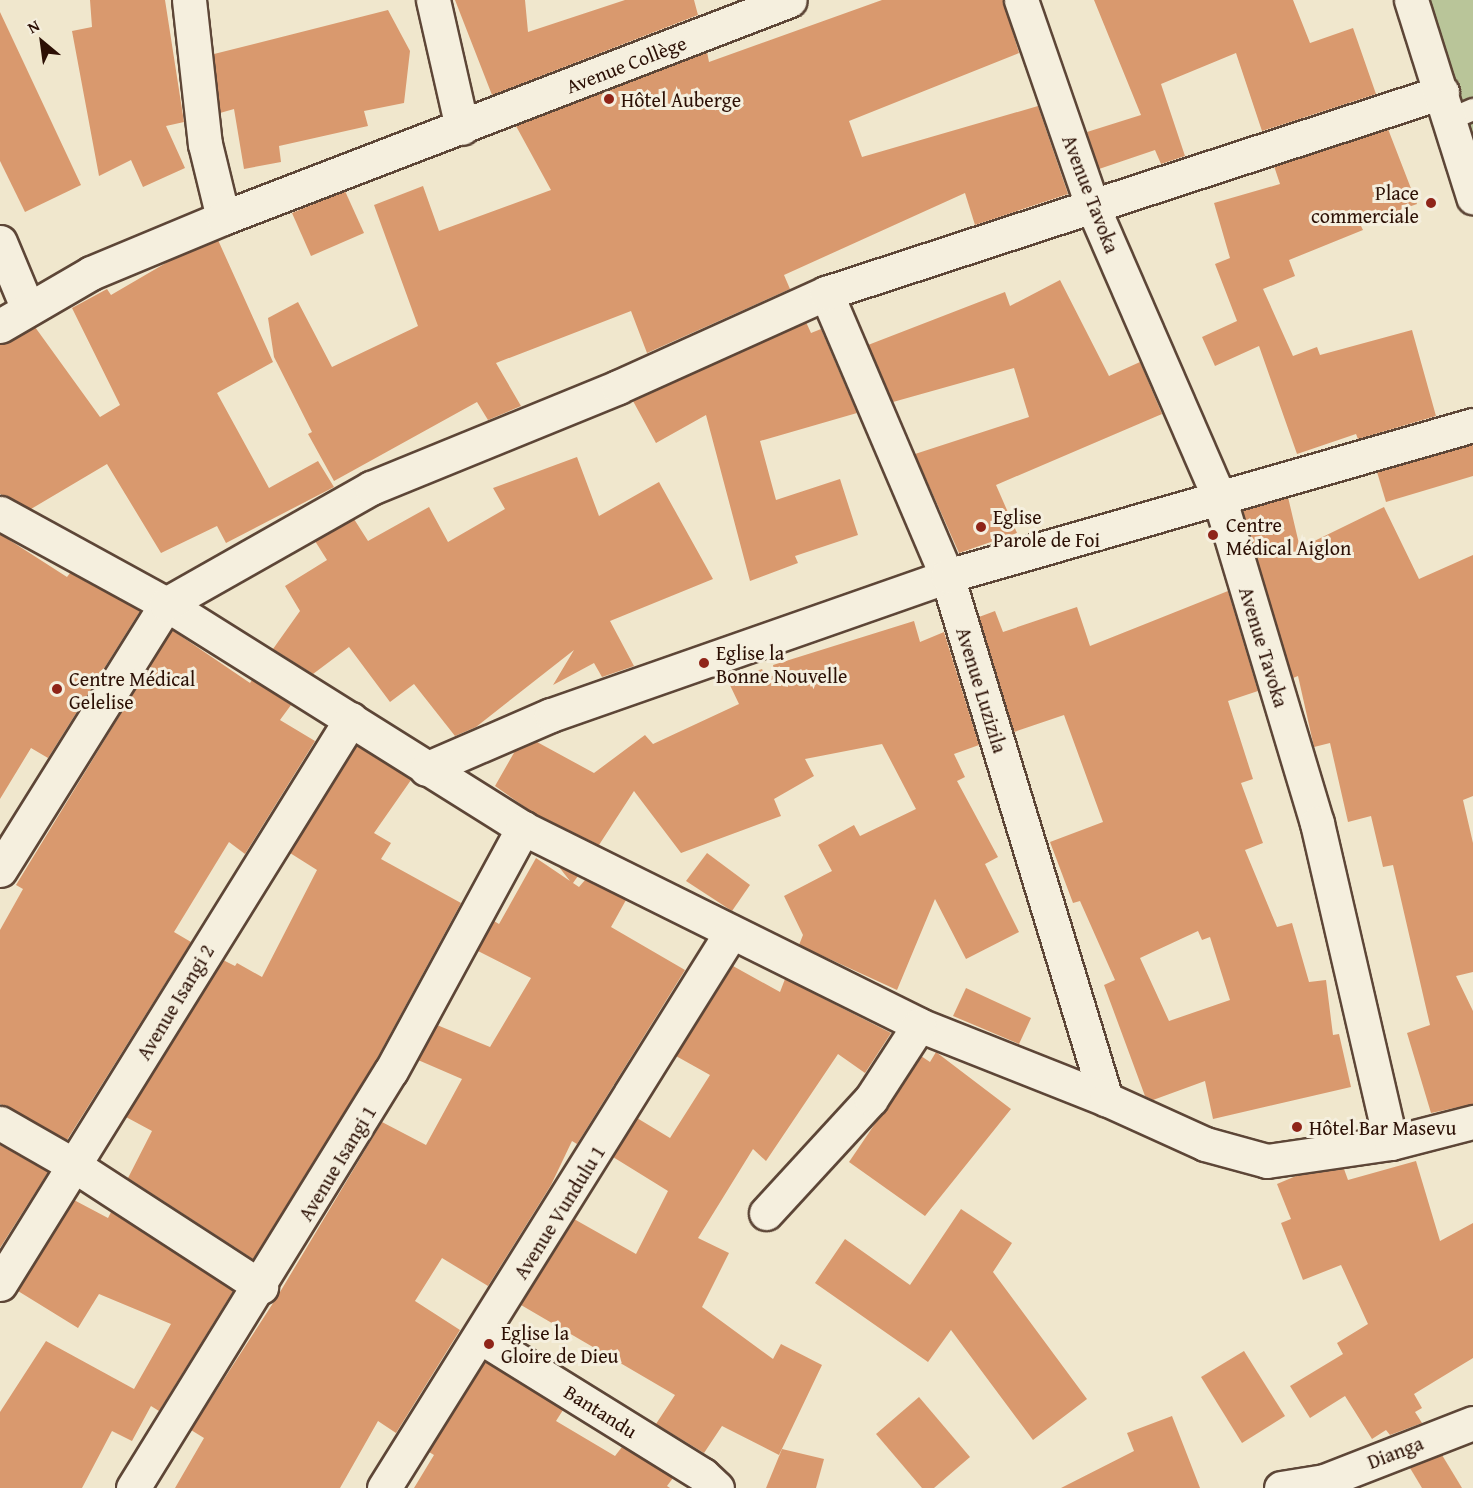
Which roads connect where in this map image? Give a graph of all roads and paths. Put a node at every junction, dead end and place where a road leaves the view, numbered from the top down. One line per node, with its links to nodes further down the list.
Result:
1 (189, 0): 10 (street)
2 (433, 0): 7 (street)
3 (790, 0): 7 (street, Avenue Collège)
4 (1021, 0): 9 (street, Avenue Tavoka)
5 (1411, 0): 6 (street)
6 (1455, 107): 8 (street); 9 (street)
7 (462, 128): 10 (street, Avenue Collège)
8 (1473, 197)
9 (1092, 206): 12 (street); 16 (street, Avenue Tavoka)
10 (223, 218): 13 (street, Avenue Collège)
11 (0, 242): 13 (street)
12 (826, 293): 18 (street, Avenue Luzizila); 19 (street)
13 (27, 307): 14 (street, Avenue Collège)
14 (0, 326)
15 (1473, 425): 16 (street)
16 (1220, 500): 18 (street); 29 (street, Avenue Tavoka)
17 (0, 513): 19 (street)
18 (947, 576): 21 (street); 26 (street, Avenue Luzizila)
19 (166, 604): 20 (street); 23 (street)
20 (351, 719): 21 (street); 30 (street, Avenue Isangi 2)
21 (426, 769): 22 (street)
22 (523, 828): 24 (street); 33 (street, Avenue Isangi 1)
23 (0, 870)
24 (730, 934): 25 (street); 34 (street, Avenue Vundulu 1)
25 (919, 1025): 26 (street); 31 (street)
26 (1106, 1099): 29 (street)
27 (1473, 1122): 29 (street)
28 (0, 1124): 30 (street)
29 (1391, 1143)
30 (75, 1166): 32 (street, Avenue Isangi 2); 33 (street)
31 (766, 1213)
32 (0, 1284)
33 (261, 1287): 38 (street, Avenue Isangi 1)
34 (482, 1338): 36 (street, Bantandu); 39 (street, Avenue Vundulu 1)
35 (1473, 1423): 37 (street, Dianga)
36 (703, 1484)
37 (1324, 1485): 40 (street, Dianga)
38 (134, 1488)
39 (384, 1488)
40 (1281, 1488)

